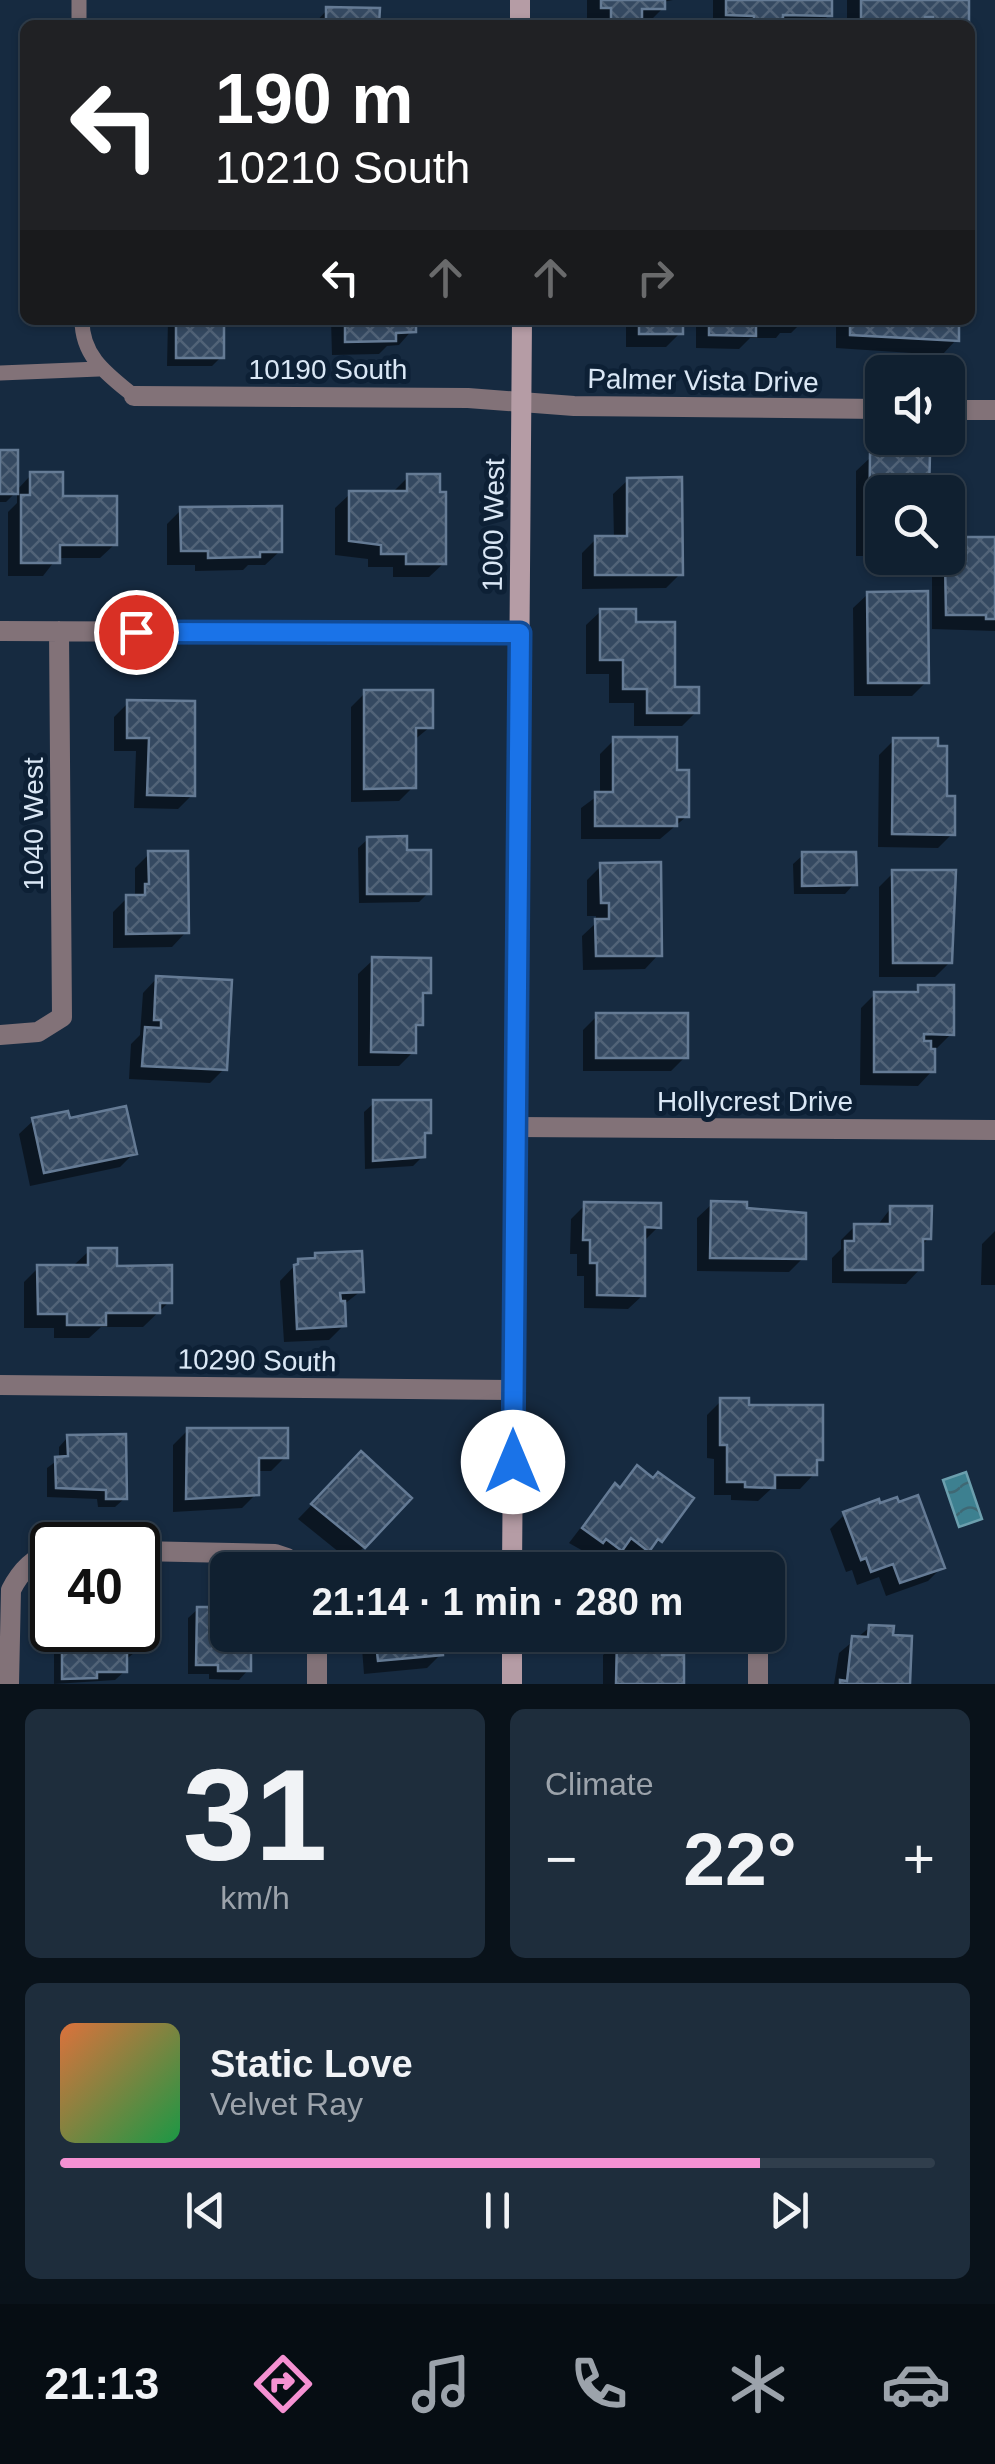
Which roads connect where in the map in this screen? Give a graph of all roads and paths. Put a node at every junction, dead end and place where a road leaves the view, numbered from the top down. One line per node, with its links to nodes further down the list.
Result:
1 (82, 325): 3 (lane)
2 (522, 325): 6 (street, 1000 West)
3 (99, 368): 4 (lane); 5 (lane)
4 (0, 373)
5 (134, 396): 6 (street, 10190 South)
6 (522, 403): 7 (street, Palmer Vista Drive); 12 (street, 1000 West)
7 (865, 409)
8 (965, 410): 9 (street)
9 (995, 410)
10 (0, 631): 11 (street)
11 (59, 631): 12 (street); 13 (street, 1040 West)
12 (520, 633): 14 (street, 1000 West)
13 (0, 1036)
14 (515, 1127): 15 (street, Hollycrest Drive); 17 (street, 1000 West)
15 (995, 1130)
16 (0, 1385): 17 (street, 10290 South)
17 (514, 1390): 20 (street, 1000 West)
18 (160, 1551): 19 (street)
19 (262, 1552)
20 (512, 1552)
21 (30, 1564): 25 (street)
22 (317, 1652): 26 (street)
23 (512, 1652): 27 (street)
24 (758, 1652): 28 (street)
25 (9, 1684)
26 (317, 1684)
27 (512, 1684)
28 (758, 1684)

